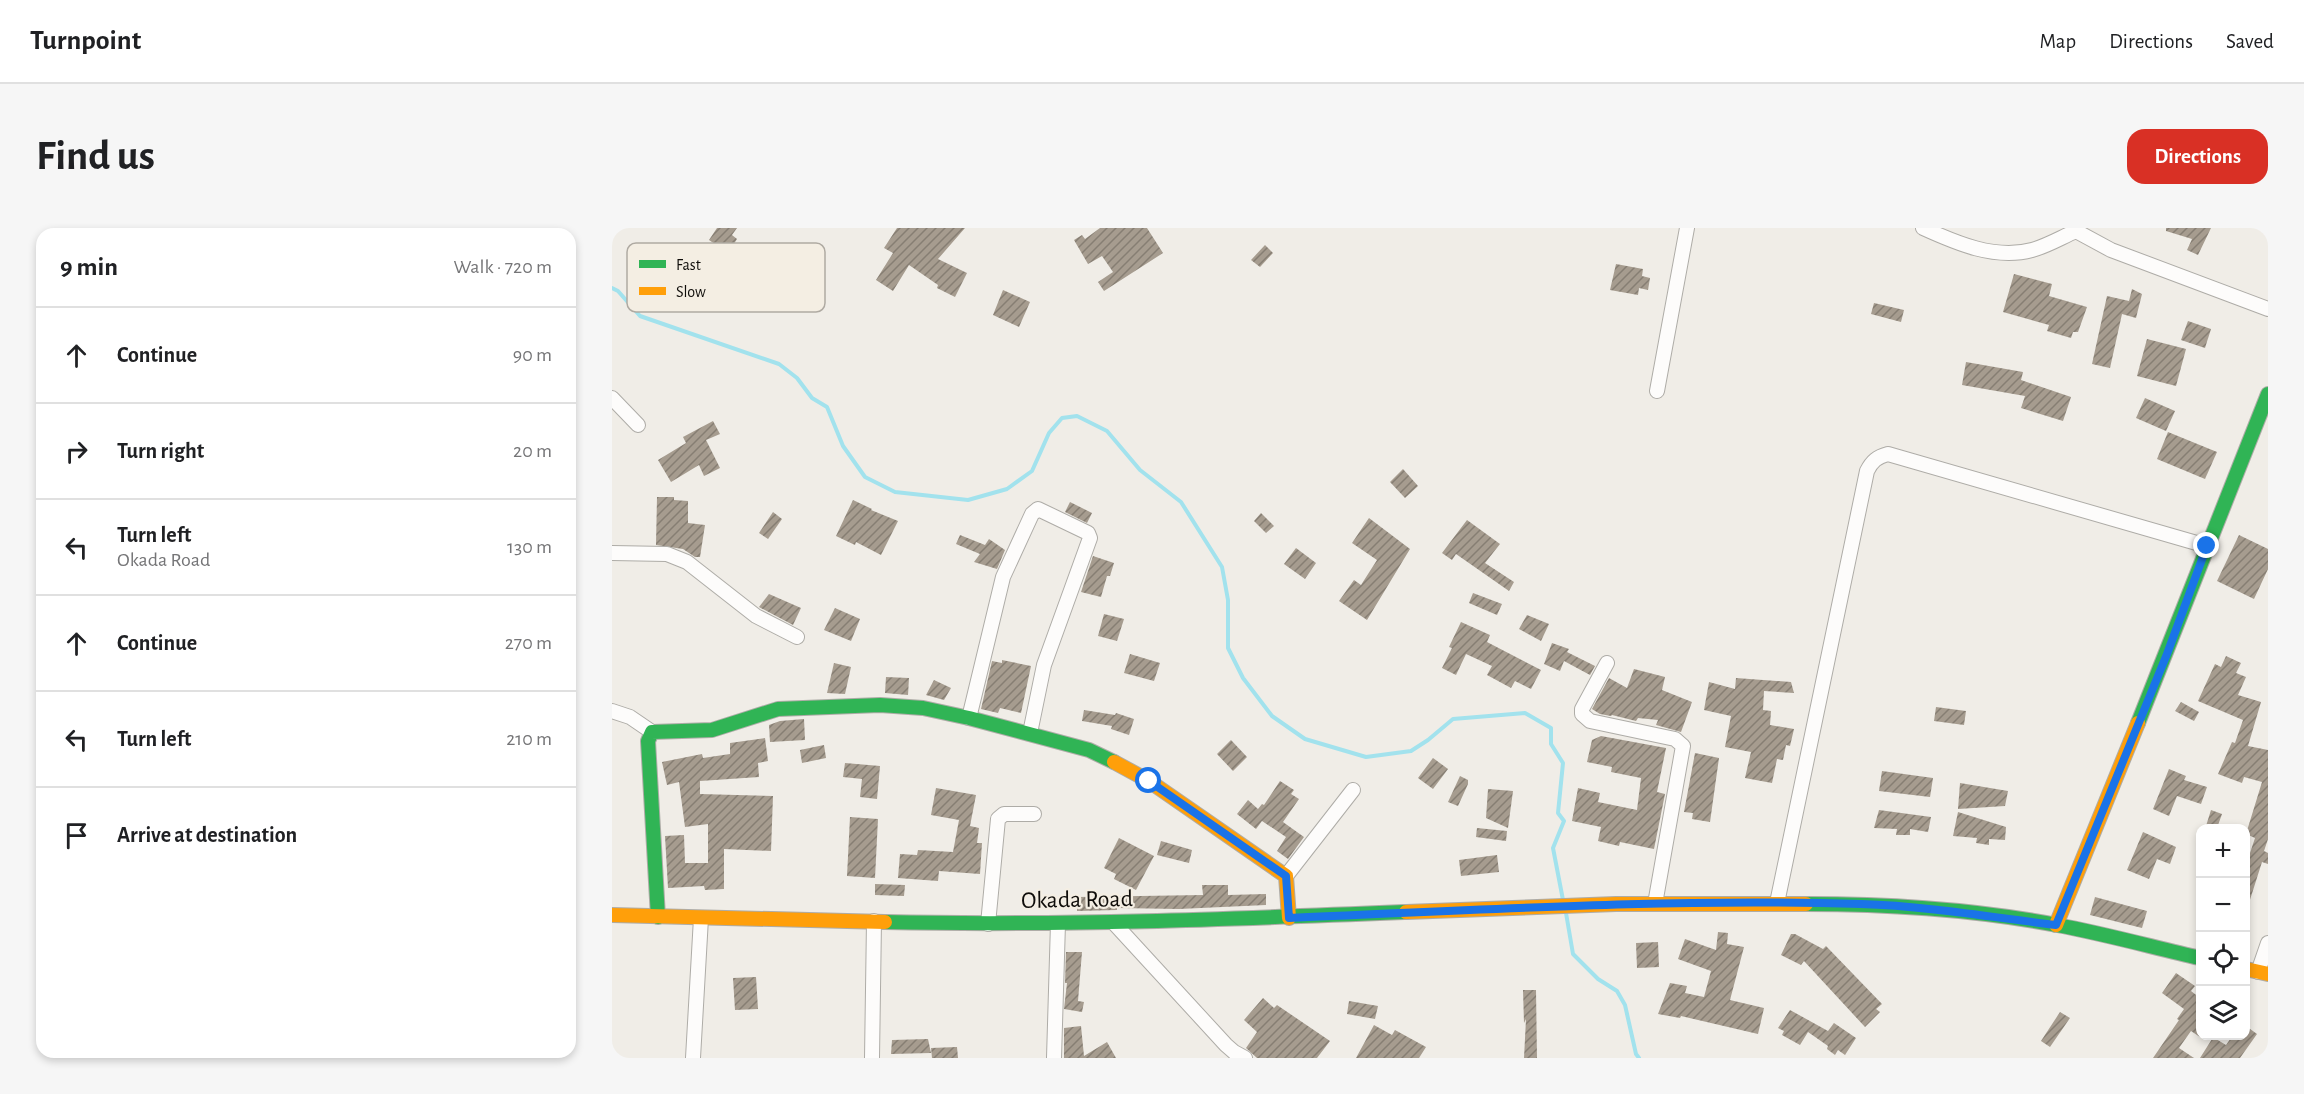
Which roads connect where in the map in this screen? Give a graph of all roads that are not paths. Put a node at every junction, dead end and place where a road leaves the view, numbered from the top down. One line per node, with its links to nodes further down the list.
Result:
1 (1686, 228): 5 (street)
2 (1923, 228): 3 (street)
3 (2075, 230): 4 (street)
4 (2268, 309)
5 (1657, 391)
6 (2268, 394): 9 (street)
7 (612, 398): 8 (street)
8 (638, 425)
9 (2207, 546): 20 (street); 30 (street)
10 (612, 553): 11 (street)
11 (797, 637)
12 (1607, 663): 21 (street)
13 (612, 711): 15 (street)
14 (969, 718): 15 (street); 16 (street); 16 (street)
15 (652, 732): 23 (street)
16 (1030, 733): 19 (street)
17 (1353, 790): 19 (street)
18 (1034, 814): 29 (street)
19 (1286, 876): 25 (street)
20 (1777, 903): 21 (street, Okada Road); 30 (street, Okada Road)
21 (1655, 904): 25 (street, Okada Road)
22 (612, 915): 23 (street, Okada Road)
23 (658, 916): 24 (street, Okada Road)
24 (701, 918): 26 (street, Okada Road); 34 (street)
25 (1289, 918): 28 (street, Okada Road)
26 (874, 921): 29 (street, Okada Road); 35 (street)
27 (1058, 922): 28 (street, Okada Road); 29 (street, Okada Road); 36 (street)
28 (1113, 922): 37 (street)
29 (988, 924)
30 (2056, 925): 32 (street, Okada Road)
31 (2268, 943): 33 (street)
32 (2196, 957)
33 (2257, 972)
34 (693, 1058)
35 (872, 1058)
36 (1054, 1058)
37 (1245, 1058)

